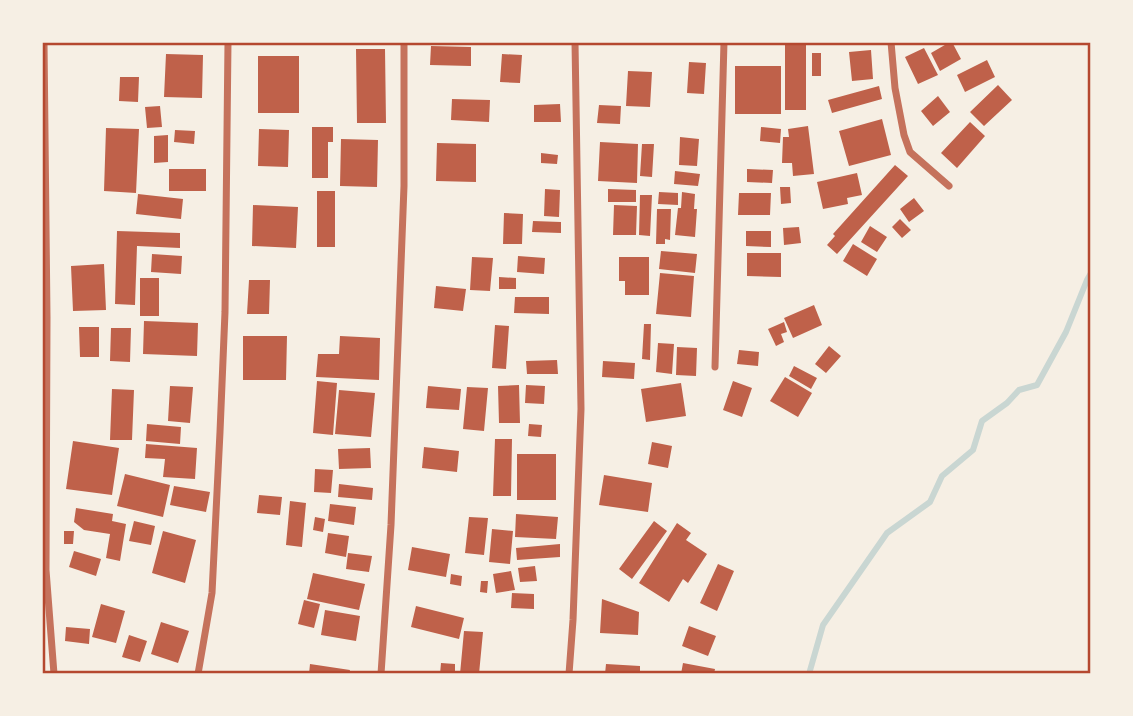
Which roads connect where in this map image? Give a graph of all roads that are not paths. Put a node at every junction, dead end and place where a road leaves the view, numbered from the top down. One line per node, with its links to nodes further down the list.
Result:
1 (44, 42): 9 (street)
2 (228, 42): 10 (street)
3 (404, 42): 11 (street)
4 (575, 42): 12 (street)
5 (724, 42): 8 (street)
6 (891, 42): 7 (street)
7 (949, 186)
8 (715, 367)
9 (54, 674)
10 (198, 674)
11 (381, 674)
12 (569, 674)

